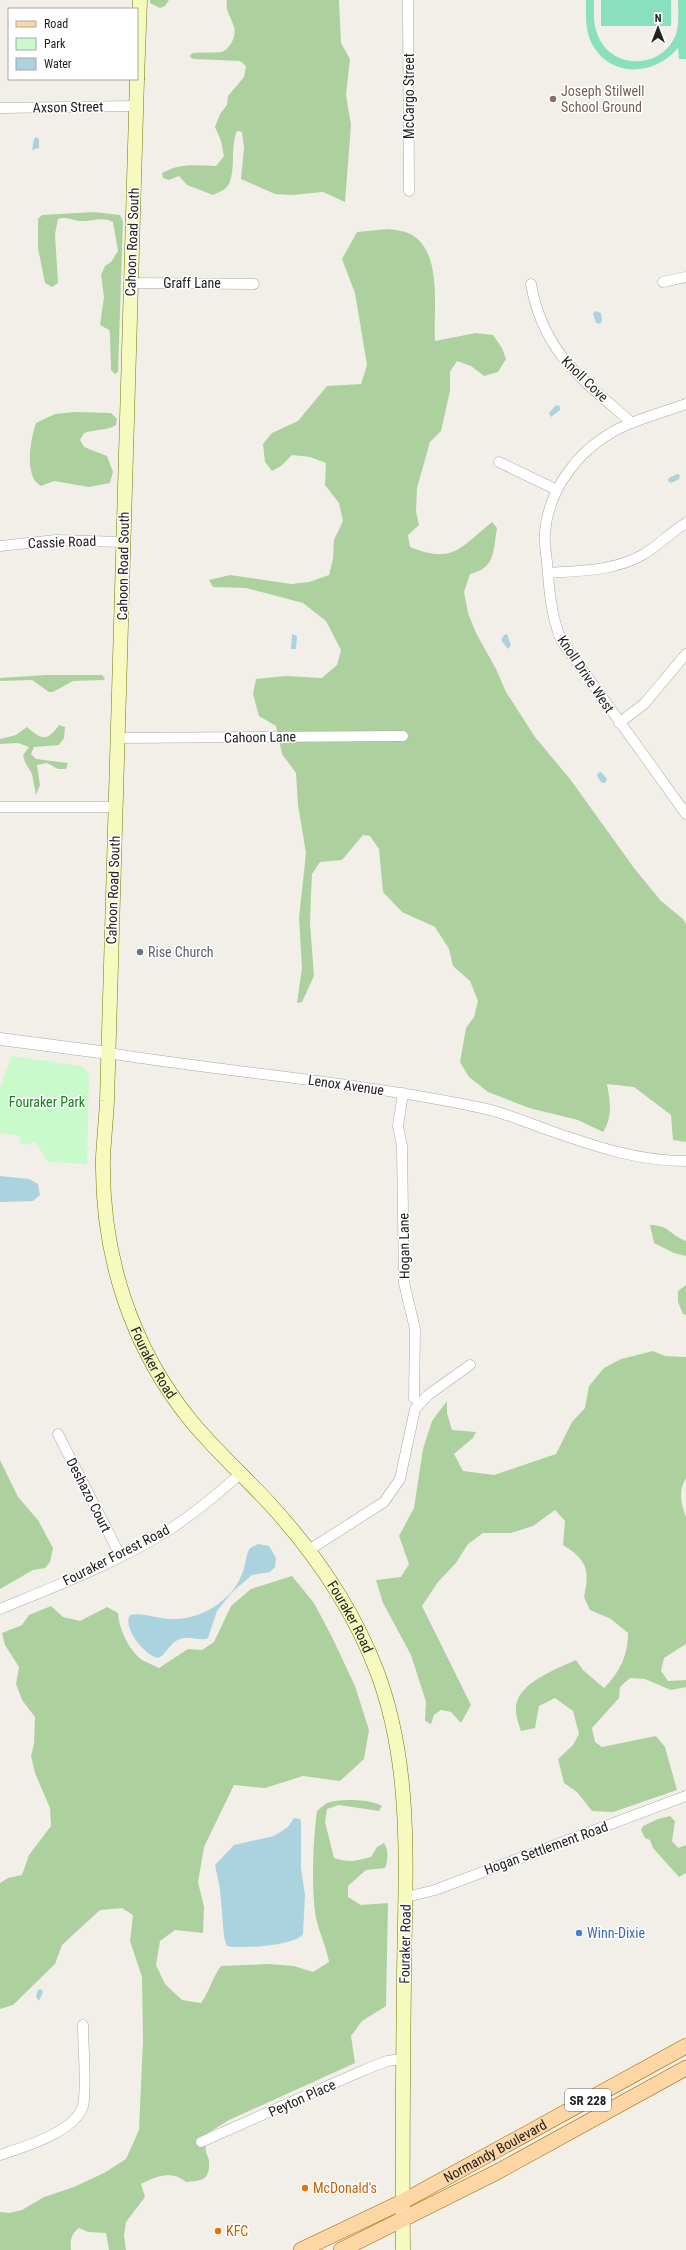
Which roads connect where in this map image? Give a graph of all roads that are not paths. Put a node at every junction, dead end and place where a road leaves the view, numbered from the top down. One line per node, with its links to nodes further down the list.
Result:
1 (140, 0): 3 (main road, Cahoon Road South)
2 (408, 0): 7 (street, McCargo Street)
3 (138, 53)
4 (137, 80): 5 (main road, Cahoon Road South)
5 (136, 106): 6 (street, Axson Street); 10 (main road, Cahoon Road South)
6 (0, 108)
7 (409, 191)
8 (686, 277): 9 (street)
9 (663, 282)
10 (130, 283): 11 (street, Graff Lane); 18 (main road, Cahoon Road South)
11 (254, 284)
12 (531, 284): 14 (street, Knoll Cove)
13 (686, 404): 14 (street, Knoll Drive West)
14 (632, 423): 16 (street, Knoll Drive West)
15 (499, 462): 16 (street)
16 (557, 490): 20 (street, Knoll Drive West)
17 (686, 523): 20 (street)
18 (123, 542): 19 (street, Cassie Road); 24 (main road, Cahoon Road South)
19 (0, 546)
20 (548, 573): 22 (street, Knoll Drive West)
21 (686, 654): 22 (street)
22 (619, 723): 27 (street, Knoll Drive West)
23 (403, 736): 24 (street, Cahoon Lane)
24 (118, 738): 26 (main road, Cahoon Road South)
25 (0, 807): 26 (street)
26 (115, 807): 29 (main road, Cahoon Road South)
27 (686, 814)
28 (0, 1039): 29 (street, Lenox Avenue)
29 (108, 1053): 30 (street, Lenox Avenue); 35 (main road, Fouraker Road)
30 (403, 1093): 31 (street, Lenox Avenue); 33 (street, Hogan Lane)
31 (686, 1161)
32 (470, 1365): 36 (street)
33 (414, 1398)
34 (58, 1434): 37 (street, Deshazo Court)
35 (241, 1473): 36 (main road, Fouraker Road); 37 (street, Fouraker Forest Road)
36 (309, 1550): 40 (main road, Fouraker Road)
37 (120, 1555): 38 (street, Fouraker Forest Road)
38 (0, 1609)
39 (686, 1796): 40 (street, Hogan Settlement Road)
40 (406, 1898): 43 (main road, Fouraker Road)
41 (83, 2026): 46 (street)
42 (686, 2046): 47 (main road, Normandy Boulevard / SR 228)
43 (403, 2058): 45 (street, Peyton Place); 47 (main road, Fouraker Road)
44 (686, 2068): 48 (main road, Normandy Boulevard / SR 228)
45 (201, 2142)
46 (0, 2155)
47 (402, 2202): 48 (main road, Fouraker Road); 49 (main road, Normandy Boulevard / SR 228)
48 (403, 2221): 50 (main road, Normandy Boulevard / SR 228); 51 (main road, Fouraker Road)
49 (301, 2250)
50 (341, 2250)
51 (403, 2250)

